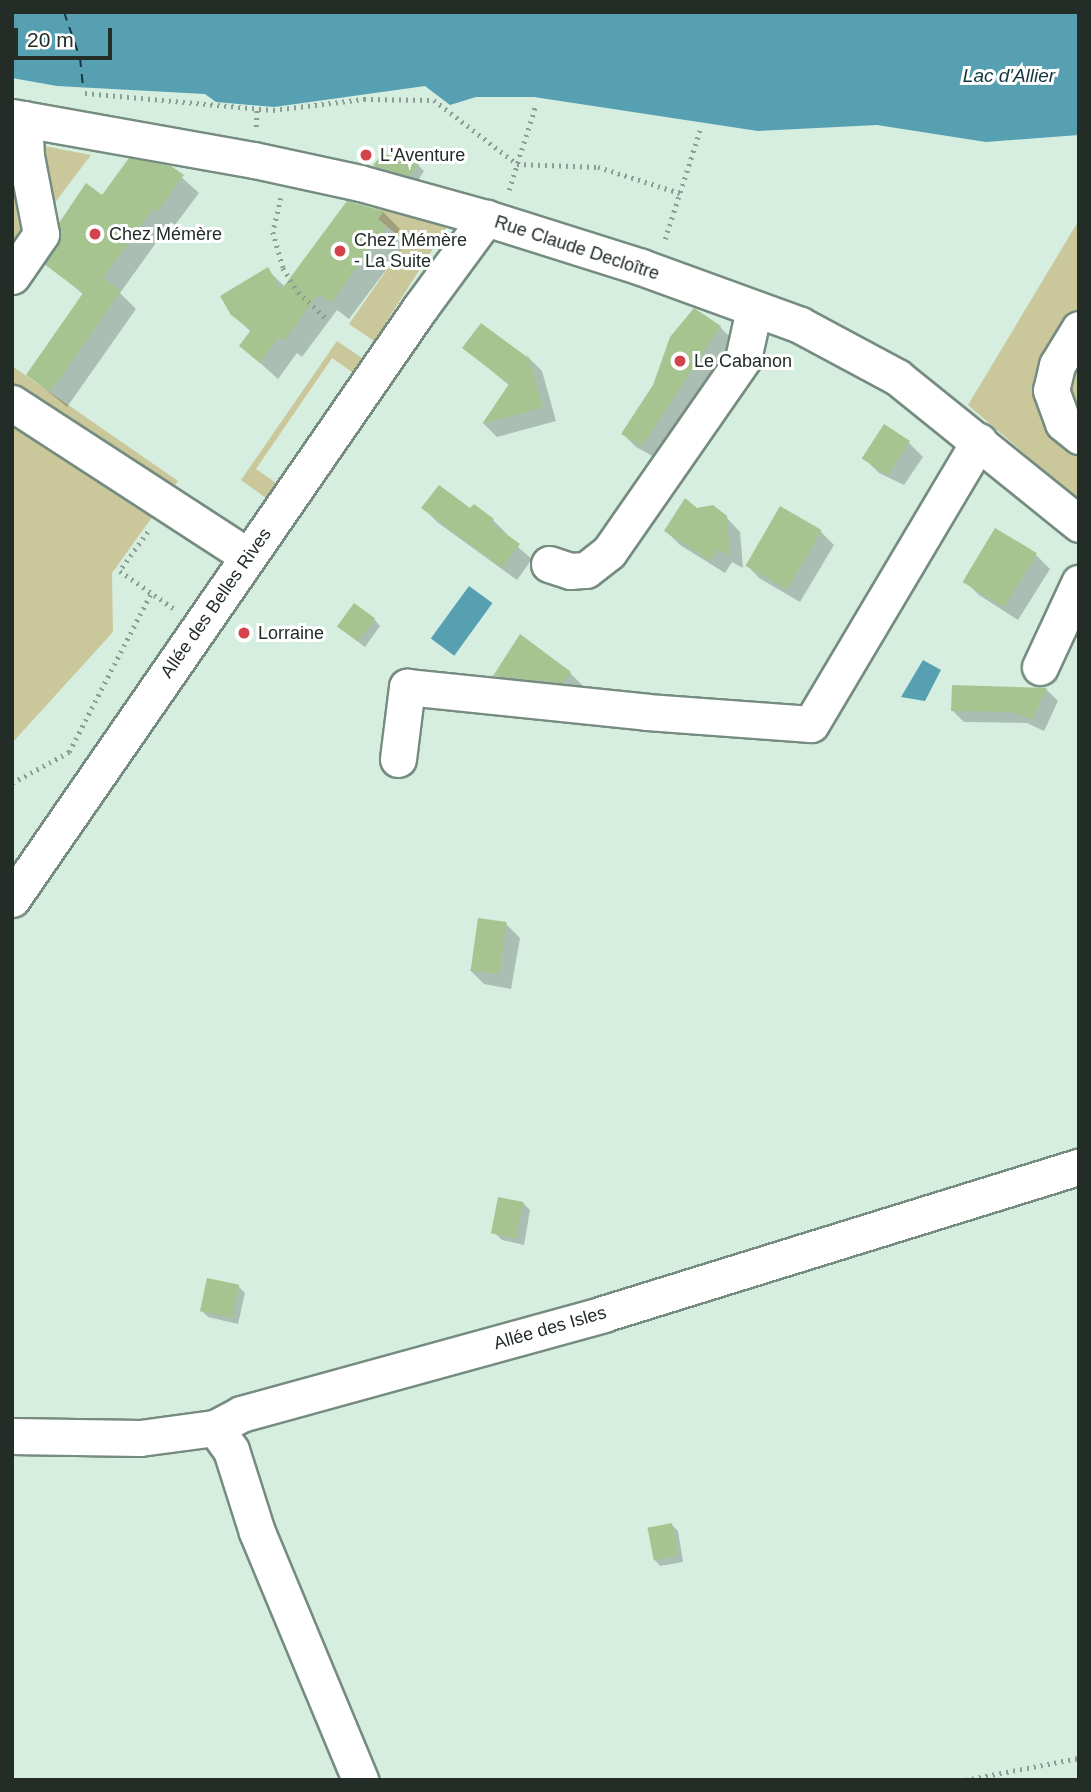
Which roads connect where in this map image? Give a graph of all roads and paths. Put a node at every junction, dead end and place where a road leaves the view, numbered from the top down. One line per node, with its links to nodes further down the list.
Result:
1 (83, 87): 5 (path)
2 (536, 104): 5 (path)
3 (18, 118): 6 (street, Rue Claude Decloître); 10 (street)
4 (701, 131): 7 (path)
5 (517, 164): 7 (path); 8 (path)
6 (289, 167): 8 (street, Rue Claude Decloître); 12 (path)
7 (680, 193): 9 (path)
8 (497, 206): 11 (street, Rue Claude Decloître); 19 (street, Allée des Belles Rives)
9 (663, 245)
10 (12, 276)
11 (754, 309): 16 (street, Rue Claude Decloître); 20 (street)
12 (328, 320)
13 (1079, 329): 15 (street)
14 (12, 403): 17 (street)
15 (1079, 436)
16 (979, 441): 18 (street, Rue Claude Decloître); 25 (street)
17 (169, 503): 19 (street); 22 (path)
18 (1079, 524)
19 (248, 556): 27 (street, Allée des Belles Rives)
20 (549, 564)
21 (1079, 583): 24 (street)
22 (151, 593): 23 (path); 26 (path)
23 (178, 612)
24 (1040, 667)
25 (398, 759)
26 (12, 783)
27 (12, 899)
28 (1079, 1167): 29 (street, Allée des Isles)
29 (215, 1428): 30 (street, Allée des Isles); 32 (street)
30 (12, 1436)
31 (1079, 1758): 33 (path)
32 (360, 1780)
33 (965, 1780)

